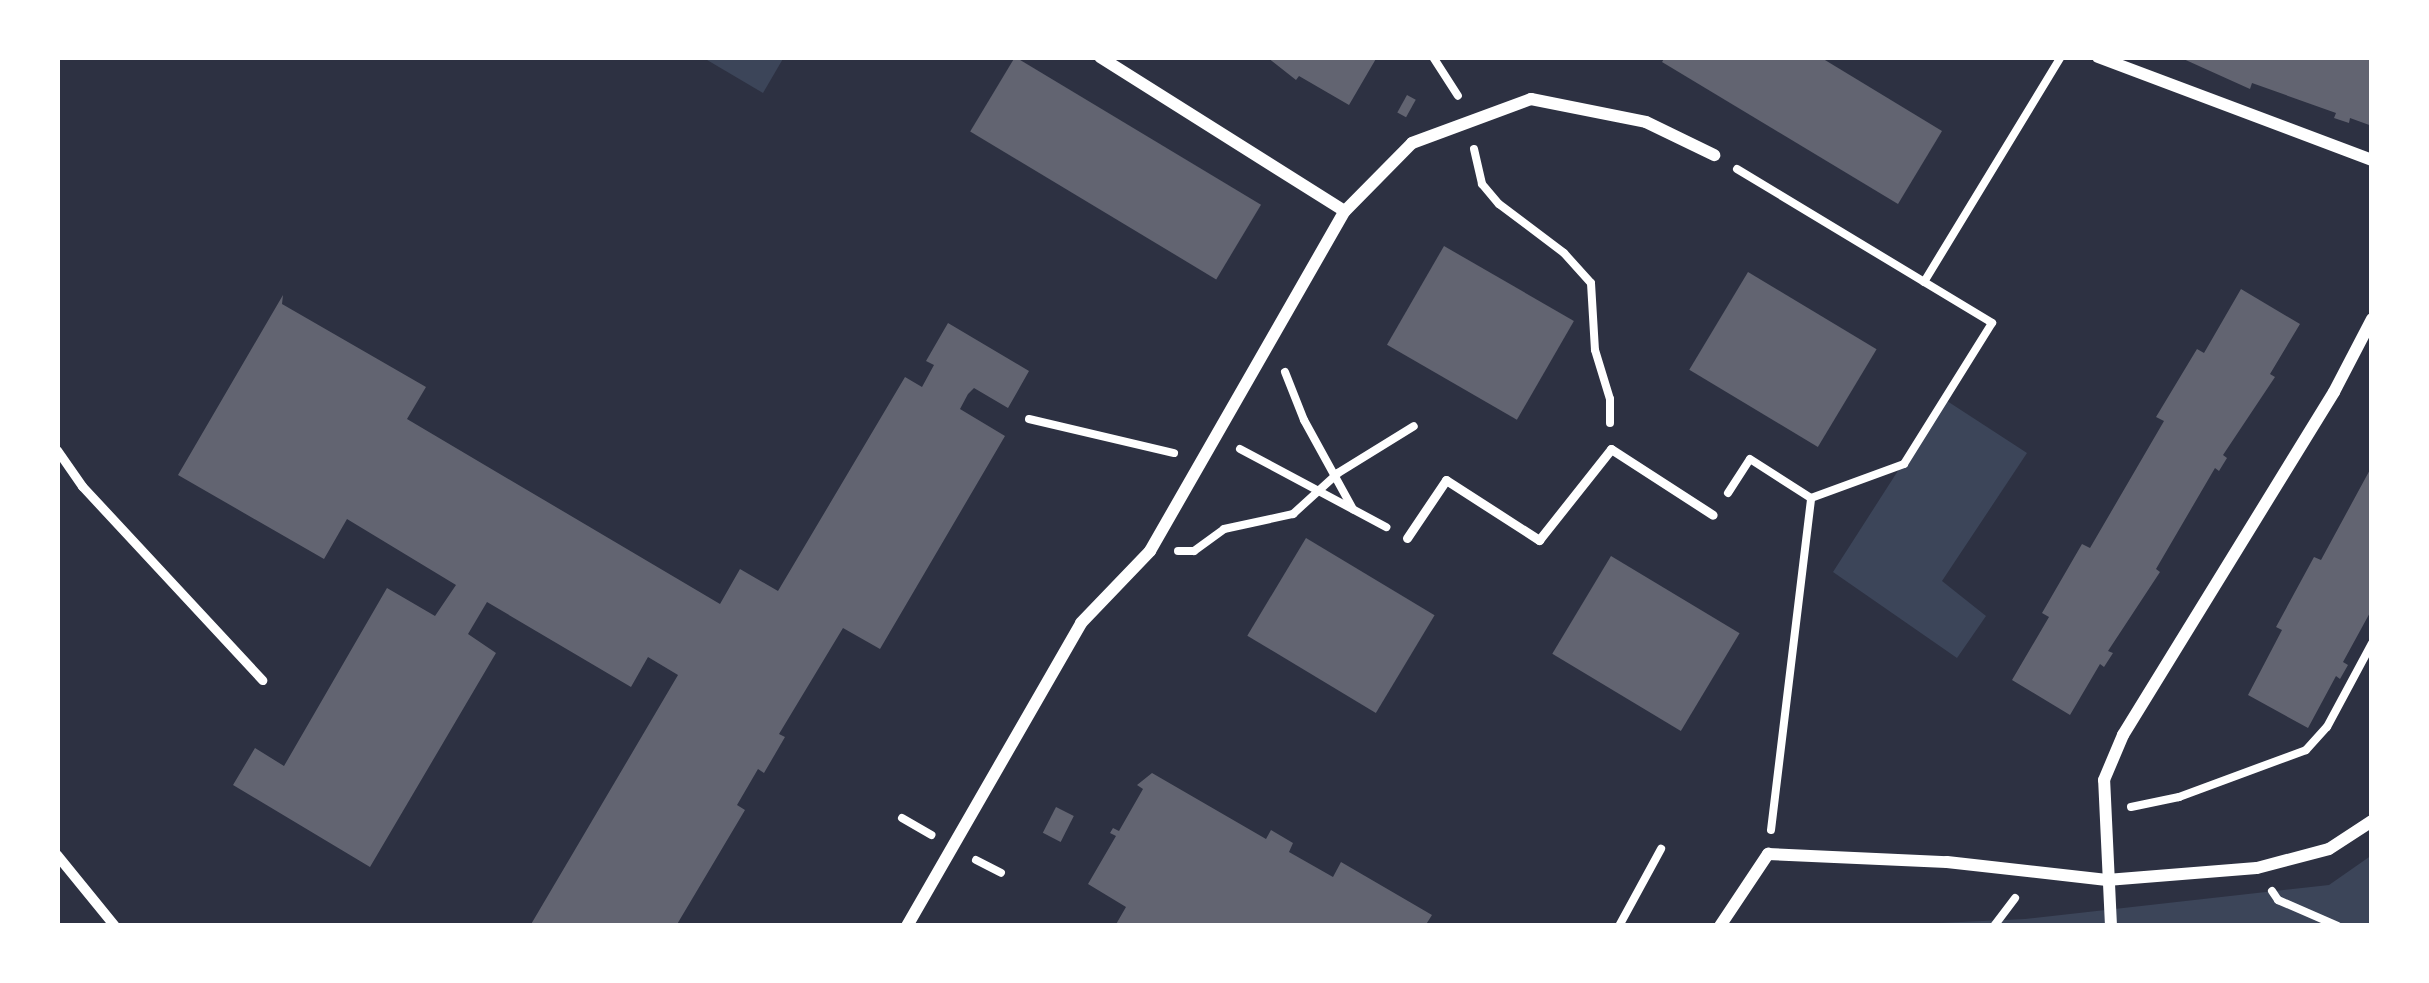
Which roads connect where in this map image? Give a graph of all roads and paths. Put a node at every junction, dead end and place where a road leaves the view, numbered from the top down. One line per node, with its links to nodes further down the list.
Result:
1 (1100, 57): 8 (street)
2 (1433, 57): 5 (path)
3 (2062, 57): 9 (path)
4 (2098, 57): 7 (street)
5 (1473, 121): 6 (street); 8 (street); 15 (path)
6 (1714, 155): 9 (path)
7 (2372, 160)
8 (1345, 211): 11 (street)
9 (1924, 282): 20 (path)
10 (2372, 319): 27 (street)
11 (1273, 339): 14 (street); 18 (path)
12 (1030, 419): 17 (path)
13 (1414, 426): 18 (path)
14 (1218, 437): 17 (street); 19 (path)
15 (1611, 449): 22 (lane); 23 (lane)
16 (57, 450): 26 (lane)
17 (1204, 460): 24 (street)
18 (1338, 473): 19 (path); 21 (path)
19 (1316, 490): 21 (path); 24 (path)
20 (1811, 498): 22 (path); 30 (path)
21 (1354, 510): 23 (path)
22 (1713, 515)
23 (1407, 538)
24 (1150, 551): 35 (street)
25 (2372, 643): 27 (path)
26 (262, 680)
27 (2105, 813): 33 (street)
28 (2372, 821): 32 (street)
29 (1660, 849): 36 (path)
30 (1768, 854): 33 (street); 37 (street)
31 (57, 855): 34 (street)
32 (2257, 868): 33 (street); 39 (path)
33 (2108, 880): 38 (street)
34 (115, 926)
35 (908, 926)
36 (1619, 926)
37 (1720, 926)
38 (2111, 926)
39 (2338, 926)

